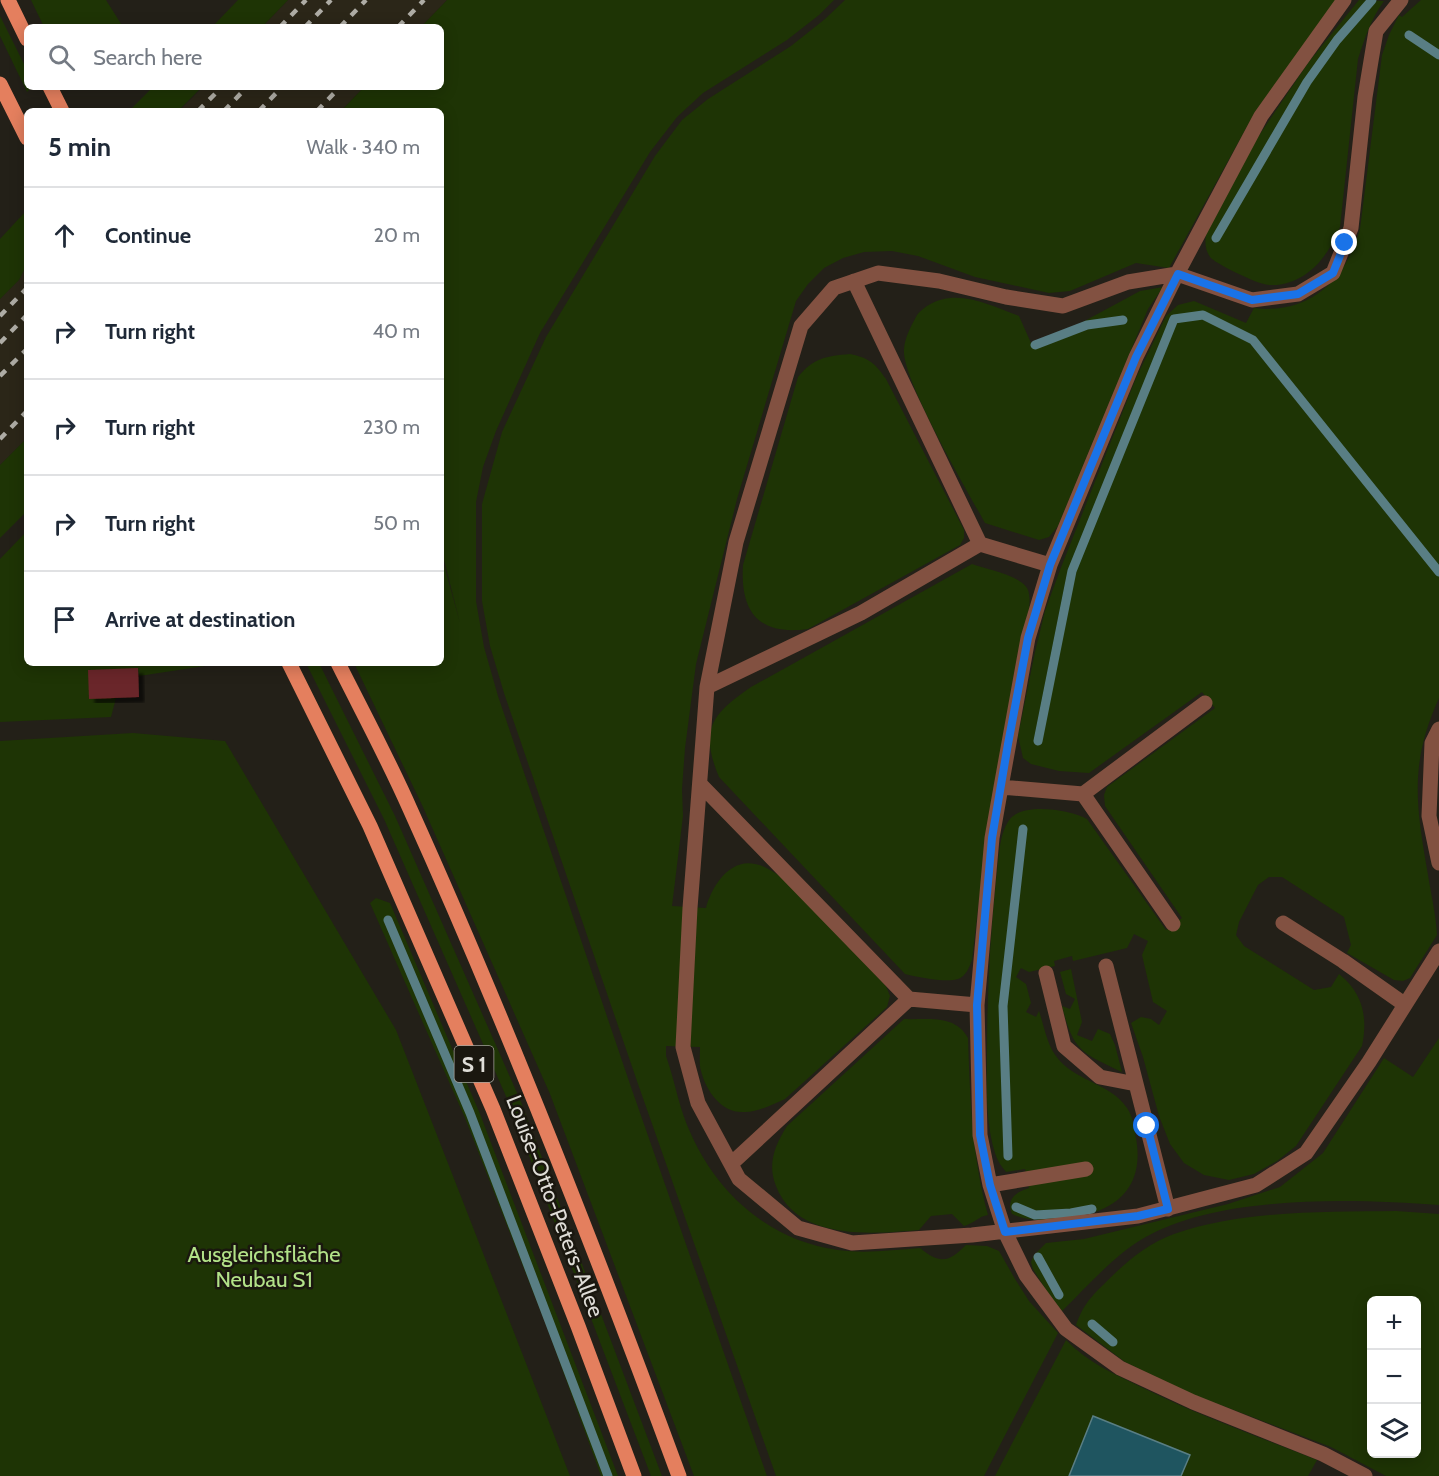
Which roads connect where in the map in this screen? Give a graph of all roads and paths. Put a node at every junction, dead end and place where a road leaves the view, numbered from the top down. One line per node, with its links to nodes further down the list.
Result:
1 (8, 0): 4 (main road)
2 (1344, 0): 9 (lane)
3 (1401, 0): 9 (lane)
4 (24, 33)
5 (0, 84): 8 (main road)
6 (52, 90): 7 (main road)
7 (60, 108)
8 (24, 132)
9 (1178, 274): 10 (lane); 12 (lane)
10 (854, 281): 11 (lane); 15 (lane)
11 (980, 544): 12 (lane); 15 (lane)
12 (1050, 565): 19 (lane)
13 (291, 666): 36 (main road, Louise-Otto-Peters-Allee / S 1)
14 (340, 666): 37 (main road, Louise-Otto-Peters-Allee / S 1)
15 (707, 687): 18 (lane)
16 (1206, 703): 20 (lane)
17 (1439, 729): 21 (lane)
18 (700, 784): 27 (lane); 31 (lane)
19 (1001, 787): 20 (lane); 29 (lane)
20 (1083, 795): 23 (lane)
21 (1439, 863)
22 (1283, 923): 28 (lane)
23 (1173, 924)
24 (1439, 951): 28 (lane)
25 (1106, 966): 30 (lane)
26 (1046, 973): 30 (lane)
27 (909, 999): 29 (lane); 31 (lane)
28 (1404, 1004): 34 (lane)
29 (977, 1005): 33 (lane)
30 (1136, 1084): 34 (lane)
31 (731, 1164): 35 (lane)
32 (1086, 1169): 33 (lane)
33 (990, 1185): 35 (lane)
34 (1168, 1209): 35 (lane)
35 (1005, 1232): 38 (lane)
36 (634, 1476)
37 (679, 1476)
38 (1365, 1476)

